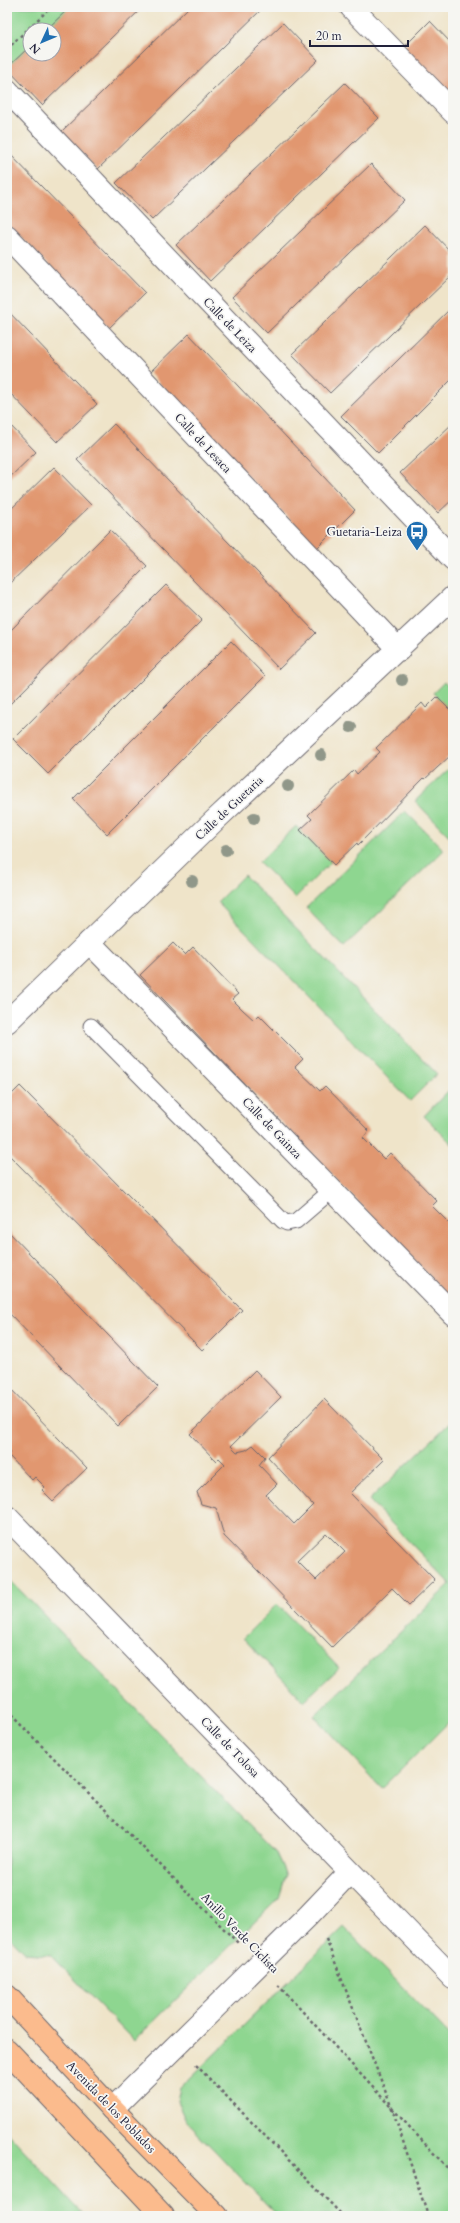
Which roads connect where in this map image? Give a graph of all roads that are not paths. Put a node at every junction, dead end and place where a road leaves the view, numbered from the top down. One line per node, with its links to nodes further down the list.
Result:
1 (351, 7): 3 (street)
2 (7, 90): 5 (street, Calle de Leiza)
3 (453, 112)
4 (7, 236): 7 (street, Calle de Lesaca)
5 (453, 559)
6 (453, 597): 7 (street, Calle de Guetaria)
7 (399, 650): 8 (street, Calle de Guetaria)
8 (90, 942): 9 (street, Calle de Guetaria); 11 (street, Calle de Gainza)
9 (7, 1022)
10 (91, 1026): 11 (lane)
11 (332, 1190): 12 (street, Calle de Gainza)
12 (453, 1314)
13 (7, 1517): 14 (street, Calle de Tolosa)
14 (350, 1872): 15 (street, Calle de Tolosa); 18 (street)
15 (453, 1978)
16 (7, 1996): 18 (main road, Avenida de los Poblados)
17 (7, 2050): 19 (main road)
18 (112, 2109): 20 (main road, Avenida de los Poblados)
19 (163, 2216)
20 (217, 2216)

